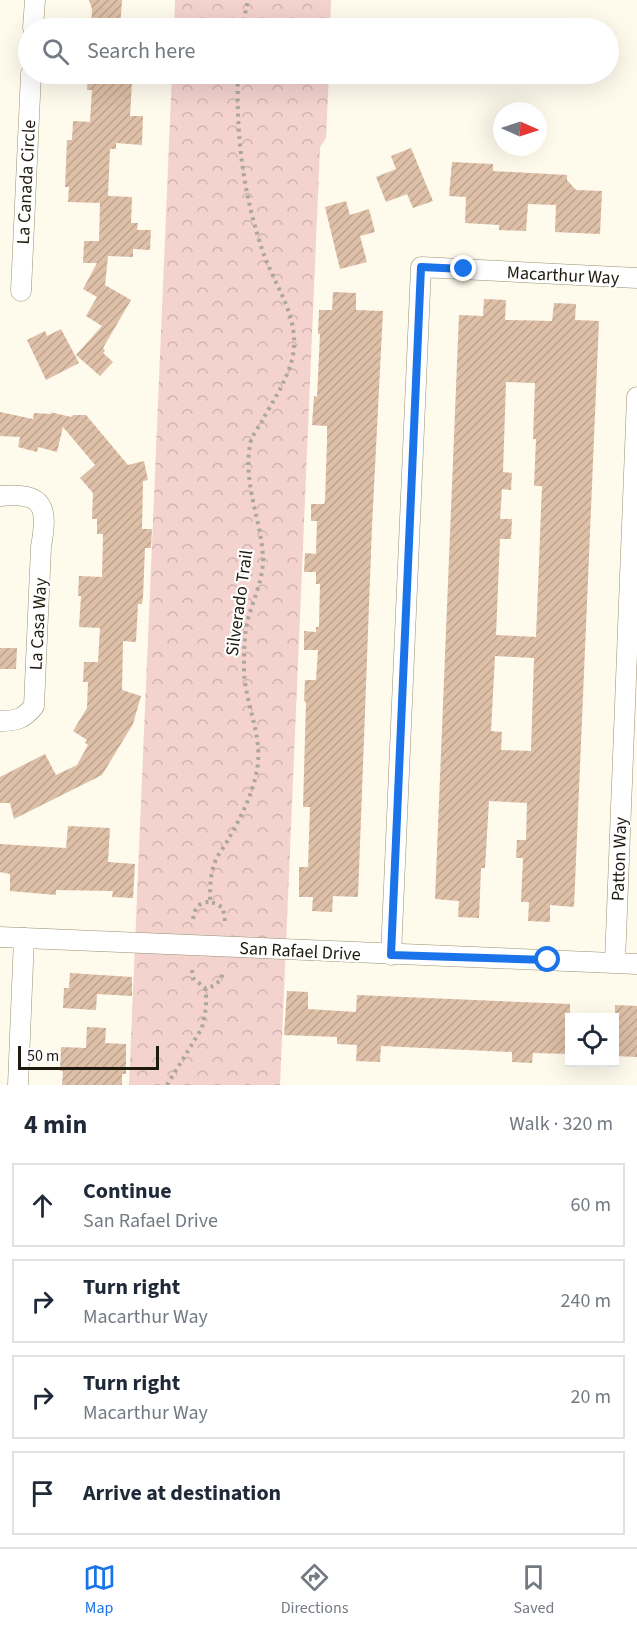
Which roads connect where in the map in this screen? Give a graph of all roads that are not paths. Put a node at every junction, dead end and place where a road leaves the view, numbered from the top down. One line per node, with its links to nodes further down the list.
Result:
1 (35, 0): 2 (street)
2 (34, 18)
3 (31, 84): 5 (street, La Canada Circle)
4 (637, 278): 11 (street, Macarthur Way)
5 (21, 291)
6 (637, 397): 12 (street, Patton Way)
7 (0, 496): 8 (street, La Casa Way)
8 (0, 721)
9 (0, 937): 10 (street, San Rafael Drive)
10 (24, 938): 11 (street, San Rafael Drive); 14 (street)
11 (391, 955): 12 (street, San Rafael Drive)
12 (615, 962): 13 (street, San Rafael Drive)
13 (637, 964)
14 (18, 1085)

